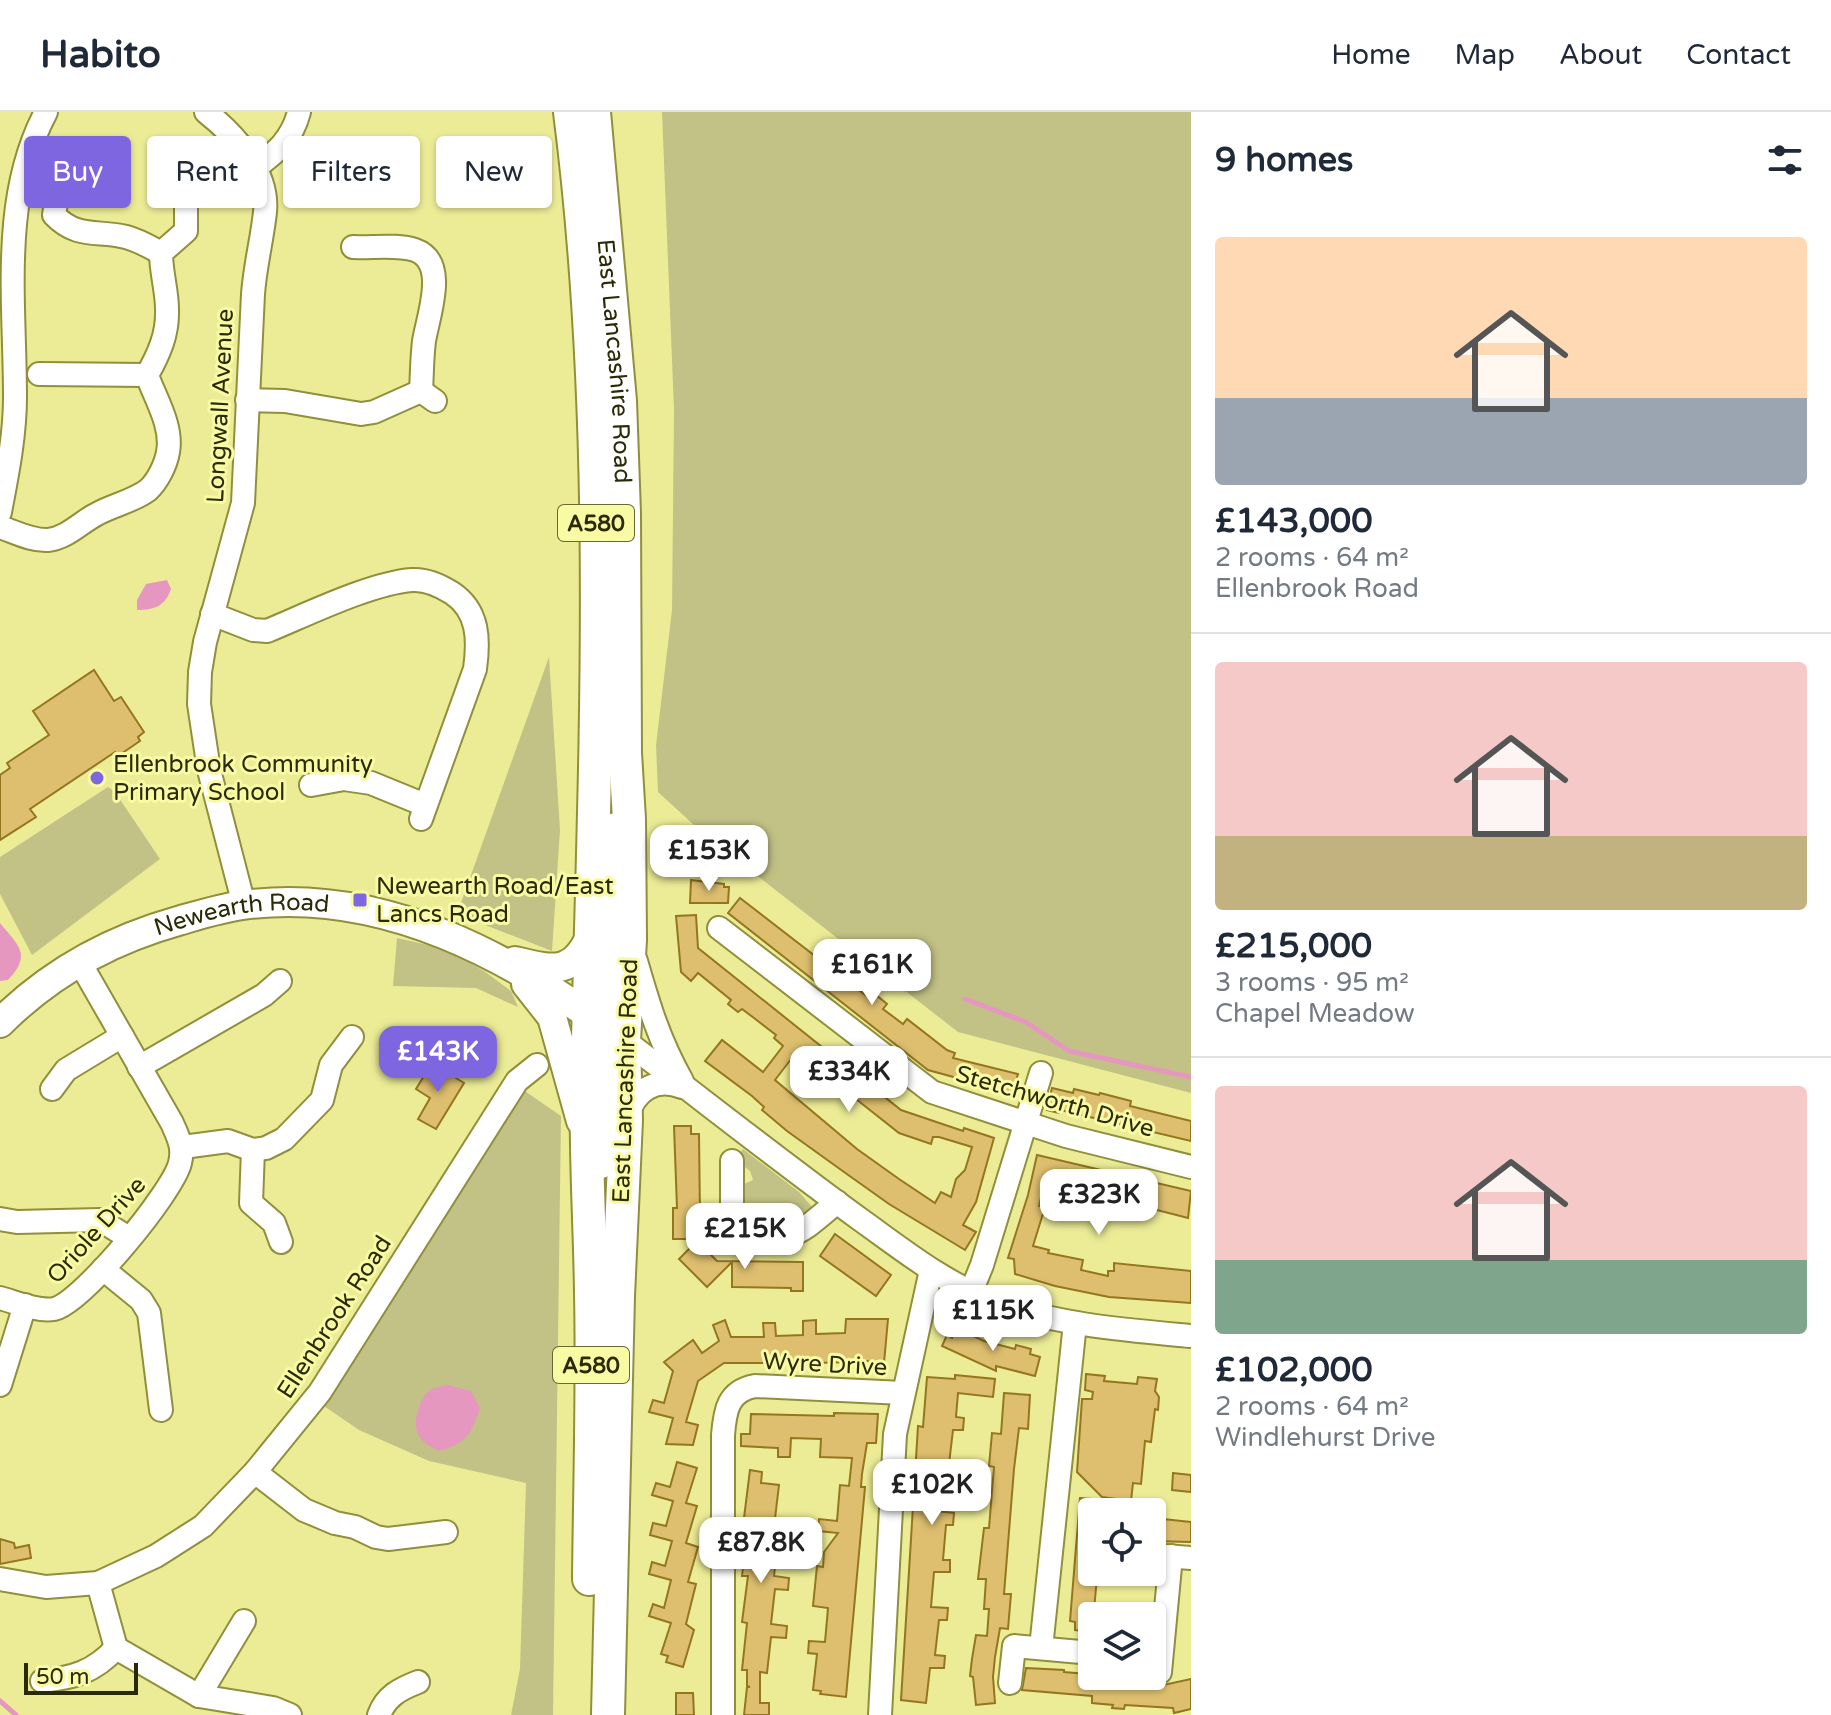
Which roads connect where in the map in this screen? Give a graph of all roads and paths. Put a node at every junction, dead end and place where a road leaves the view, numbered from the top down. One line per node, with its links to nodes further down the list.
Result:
1 (46, 112): 13 (street)
2 (206, 112): 6 (street, Longwall Avenue)
3 (299, 112): 7 (street)
4 (570, 112): 24 (highway, East Lancashire Road / A580)
5 (594, 112): 20 (highway, East Lancashire Road / A580)
6 (231, 136)
7 (267, 159)
8 (55, 208): 12 (street)
9 (186, 208): 12 (street)
10 (265, 208): 16 (street, Longwall Avenue)
11 (353, 247): 16 (street)
12 (161, 253): 14 (street)
13 (4, 291): 17 (street)
14 (147, 375): 15 (street); 18 (street)
15 (53, 379)
16 (247, 400): 19 (street, Longwall Avenue)
17 (0, 512)
18 (0, 527)
19 (212, 614): 21 (street); 22 (street, Longwall Avenue)
20 (625, 753): 25 (highway, East Lancashire Road / A580); 29 (main road)
21 (307, 786)
22 (244, 905): 26 (main road, Newearth Road); 27 (main road, Newearth Road)
23 (719, 928): 40 (street, Stetchworth Drive)
24 (591, 935): 26 (main road); 29 (highway, East Lancashire Road / A580)
25 (630, 940): 33 (highway, East Lancashire Road / A580); 38 (street)
26 (491, 954): 29 (main road, Newearth Road); 42 (main road)
27 (79, 961): 30 (main road, Newearth Road); 31 (street)
28 (280, 981): 35 (street)
29 (590, 1014): 33 (main road, Newearth Road); 42 (highway, East Lancashire Road / A580)
30 (0, 1023)
31 (122, 1036): 35 (street); 37 (street)
32 (352, 1037): 43 (street)
33 (624, 1040): 38 (street); 39 (highway, East Lancashire Road / A580); 53 (street)
34 (537, 1065): 61 (street, Ellenbrook Road)
35 (139, 1067): 41 (street)
36 (1041, 1073): 40 (street)
37 (52, 1089)
38 (687, 1089): 39 (street); 46 (street)
39 (626, 1120): 79 (highway, East Lancashire Road / A580)
40 (1026, 1125): 45 (street, Stetchworth Drive); 52 (street)
41 (183, 1147): 43 (street); 48 (street, Oriole Drive)
42 (588, 1149): 53 (highway, East Lancashire Road / A580)
43 (253, 1150): 49 (street)
44 (732, 1161): 46 (street)
45 (1191, 1167)
46 (837, 1202): 51 (street)
47 (0, 1219): 48 (street)
48 (129, 1238): 50 (street, Oriole Drive)
49 (281, 1242)
50 (103, 1269): 55 (street, Oriole Drive); 60 (street)
51 (931, 1270): 52 (street); 59 (street)
52 (971, 1292): 56 (street)
53 (591, 1294): 78 (highway, East Lancashire Road / A580)
54 (0, 1298): 55 (street, Oriole Drive)
55 (25, 1305): 58 (street)
56 (1075, 1323): 57 (street); 69 (street)
57 (1191, 1336)
58 (0, 1385)
59 (903, 1393): 80 (street, Wyre Drive); 81 (street)
60 (164, 1396)
61 (255, 1472): 62 (street); 65 (street, Ellenbrook Road)
62 (434, 1538)
63 (1171, 1556): 66 (street)
64 (0, 1579): 65 (street, Ellenbrook Road)
65 (98, 1583): 68 (street)
66 (1165, 1602)
67 (245, 1621): 74 (street)
68 (116, 1648): 71 (street); 74 (street)
69 (1041, 1648): 70 (street); 73 (street)
70 (1078, 1652)
71 (42, 1681)
72 (418, 1682): 77 (street)
73 (1010, 1683)
74 (199, 1696): 75 (street)
75 (227, 1708): 76 (street)
76 (290, 1715)
77 (379, 1715)
78 (586, 1715)
79 (608, 1715)
80 (723, 1715)
81 (880, 1715)

